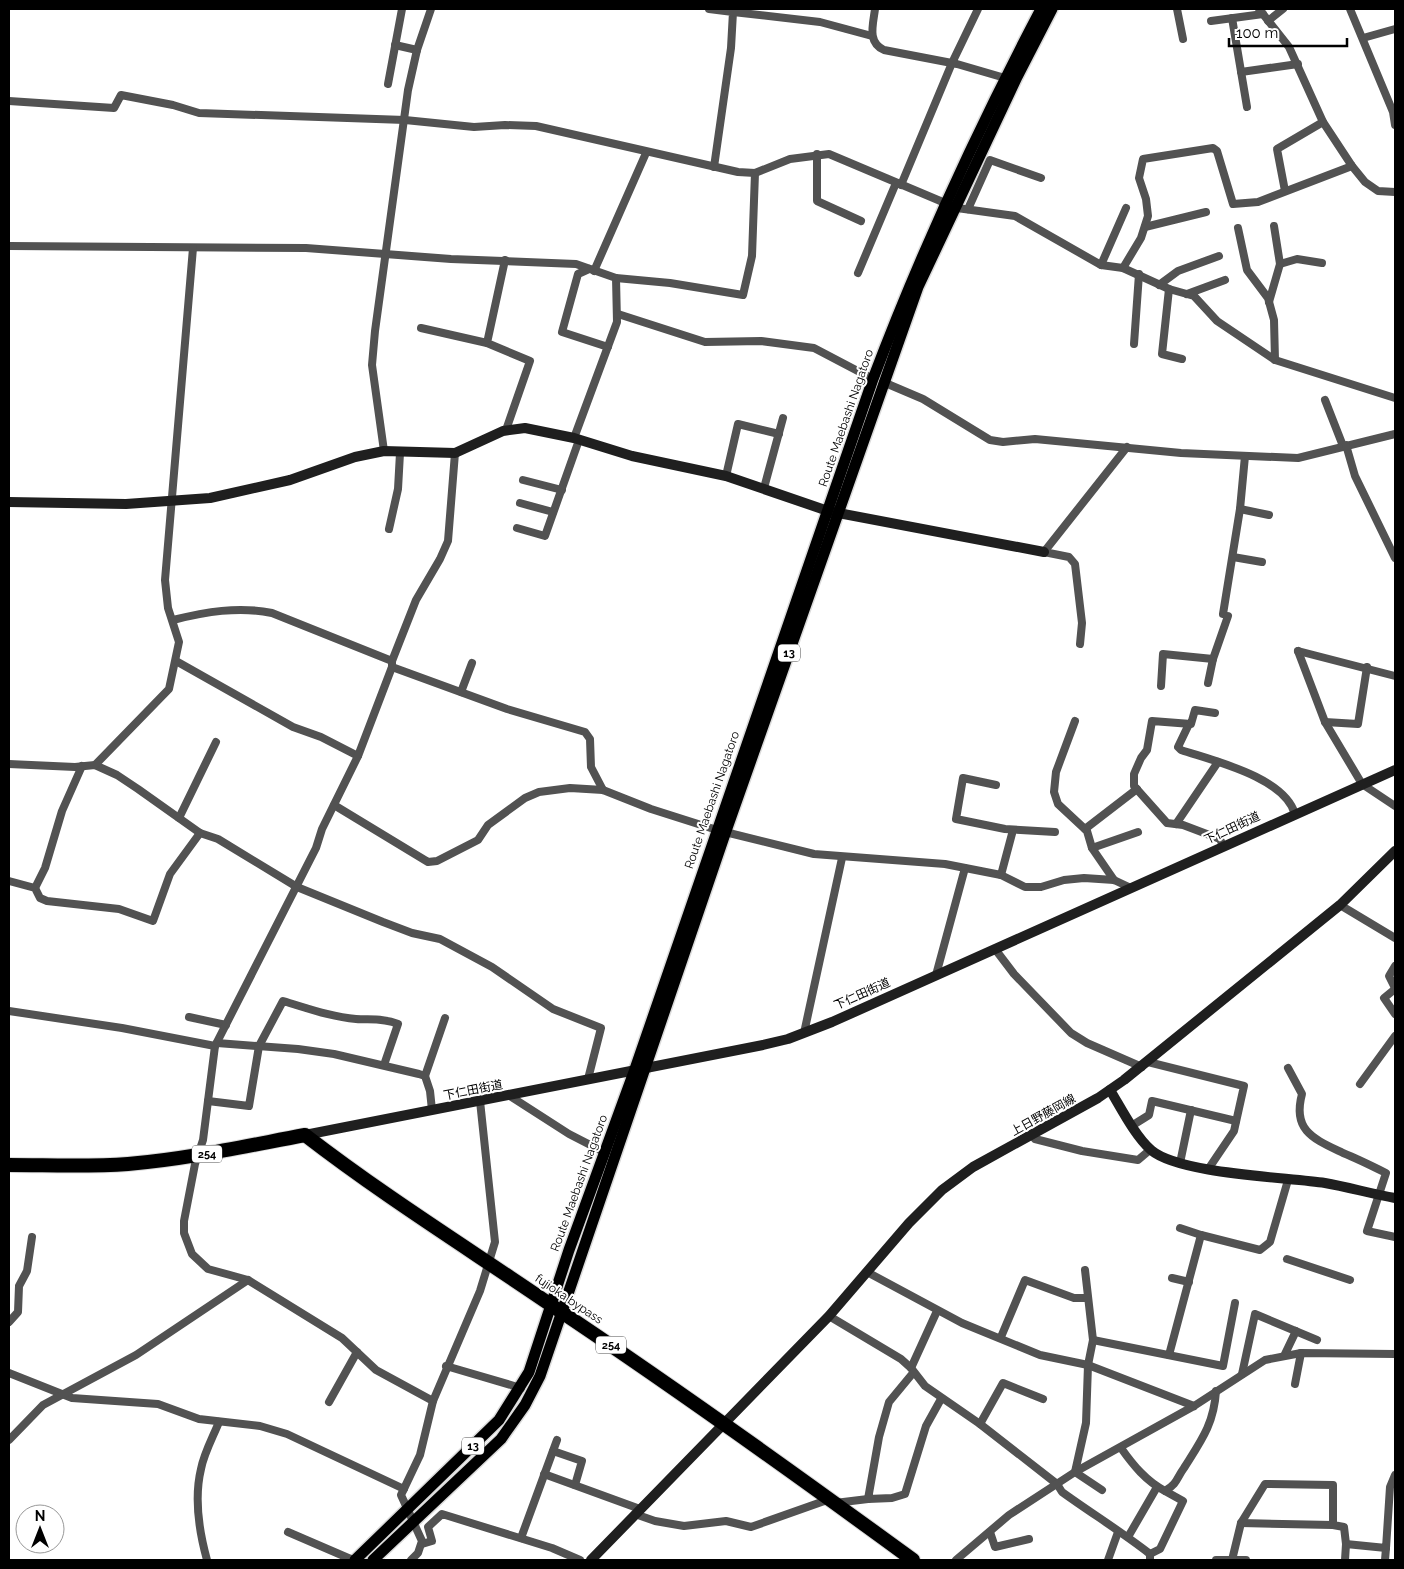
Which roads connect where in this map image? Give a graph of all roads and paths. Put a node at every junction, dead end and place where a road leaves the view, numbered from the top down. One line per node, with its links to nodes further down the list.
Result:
1 (402, 9): 19 (street)
2 (431, 9): 20 (street)
3 (709, 9): 11 (street)
4 (875, 9): 16 (street)
5 (978, 9): 21 (street)
6 (1042, 9): 24 (main road, Route Maebashi Nagatoro / 13)
7 (1052, 9): 40 (main road, Route Maebashi Nagatoro / 13)
8 (1177, 9): 18 (street)
9 (1283, 9): 12 (street)
10 (1350, 9): 17 (street)
11 (733, 12): 16 (street); 34 (street)
12 (1264, 15): 13 (street); 22 (street)
13 (1232, 18): 14 (street); 23 (street)
14 (1211, 21)
15 (1395, 28): 17 (street)
16 (872, 36): 21 (street)
17 (1362, 38): 30 (street)
18 (1183, 39)
19 (395, 45): 20 (street); 25 (street)
20 (417, 50): 28 (street)
21 (952, 63): 24 (street); 37 (street)
22 (1298, 64): 23 (street); 29 (street)
23 (1241, 72): 27 (street)
24 (1005, 78): 40 (main road, Route Maebashi Nagatoro / 13)
25 (388, 84)
26 (9, 101): 28 (street)
27 (1247, 106)
28 (405, 120): 31 (street); 49 (street)
29 (1323, 122): 33 (street); 38 (street)
30 (1395, 125)
31 (646, 153): 34 (street); 56 (street)
32 (817, 154): 35 (street); 37 (street); 43 (street)
33 (1352, 166): 38 (street); 39 (street)
34 (714, 167): 35 (street)
35 (755, 173): 59 (street)
36 (1041, 178): 40 (street)
37 (899, 184): 40 (street); 57 (street)
38 (1285, 191): 45 (street)
39 (1395, 192)
40 (957, 207): 54 (street); 72 (main road, Route Maebashi Nagatoro / 13)
41 (1126, 208): 54 (street)
42 (1206, 212): 45 (street)
43 (861, 221)
44 (1274, 226): 52 (street)
45 (1144, 227): 55 (street)
46 (1238, 228): 64 (street)
47 (9, 246): 48 (street)
48 (192, 248): 49 (street); 90 (street)
49 (385, 254): 51 (street); 82 (street)
50 (1219, 256): 61 (street)
51 (505, 260): 56 (street); 67 (street)
52 (1280, 264): 53 (street); 64 (street)
53 (1322, 264)
54 (1101, 265): 55 (street)
55 (1123, 268): 58 (street)
56 (591, 270): 59 (street); 69 (street)
57 (858, 273)
58 (1139, 274): 61 (street); 68 (street)
59 (616, 278): 65 (street)
60 (1224, 280): 63 (street)
61 (1159, 285): 62 (street)
62 (1169, 289): 63 (street); 70 (street)
63 (1187, 294): 71 (street)
64 (1269, 302): 71 (street)
65 (618, 314): 69 (street); 72 (street)
66 (421, 328): 67 (street)
67 (487, 343): 76 (street)
68 (1134, 344)
69 (608, 347): 79 (street)
70 (1182, 358)
71 (1275, 360): 73 (street)
72 (878, 380): 81 (street); 95 (main road, Route Maebashi Nagatoro / 13)
73 (1395, 398)
74 (1325, 400): 80 (street)
75 (783, 418): 77 (street)
76 (506, 430): 79 (street); 84 (street)
77 (778, 434): 86 (street); 88 (street)
78 (1395, 434): 80 (street)
79 (576, 439): 86 (street); 89 (street)
80 (1344, 445): 85 (street); 101 (street)
81 (1127, 447): 85 (street); 99 (street)
82 (384, 451): 83 (street); 90 (street)
83 (400, 453): 84 (street); 98 (street)
84 (455, 453): 108 (street)
85 (1245, 456): 93 (street)
86 (726, 476): 88 (street)
87 (523, 480): 89 (street)
88 (764, 488): 95 (street)
89 (562, 490): 94 (street)
90 (172, 500): 91 (street); 103 (street)
91 (9, 502)
92 (520, 503): 94 (street)
93 (1240, 509): 96 (street); 100 (street)
94 (553, 512): 97 (street)
95 (833, 512): 99 (street); 136 (main road, Route Maebashi Nagatoro / 13)
96 (1269, 515)
97 (517, 528)
98 (389, 529)
99 (1044, 552): 104 (street)
100 (1233, 557): 102 (street); 105 (street)
101 (1395, 558)
102 (1262, 562)
103 (173, 620): 106 (street); 108 (street)
104 (1080, 644)
105 (1214, 659): 111 (street); 112 (street)
106 (176, 661): 119 (street); 122 (street)
107 (472, 663): 113 (street)
108 (392, 664): 113 (street); 119 (street)
109 (1367, 667): 110 (street); 116 (street); 116 (street)
110 (1395, 676)
111 (1208, 683)
112 (1161, 686)
113 (462, 692): 128 (street)
114 (1215, 713): 117 (street)
115 (1075, 721): 134 (street)
116 (1325, 722): 125 (street)
117 (1189, 724): 120 (street); 127 (street)
118 (216, 742): 132 (street)
119 (358, 756): 129 (street)
120 (1218, 762): 131 (street); 133 (street)
121 (9, 764): 123 (street)
122 (95, 764): 123 (street); 132 (street)
123 (82, 766): 149 (street)
124 (1395, 770): 125 (street, 下仁田街道)
125 (1362, 784): 130 (street); 131 (street, 下仁田街道)
126 (996, 785): 135 (street)
127 (1137, 789): 133 (street); 134 (street)
128 (603, 790): 129 (street); 136 (street)
129 (334, 805): 148 (street)
130 (1395, 806)
131 (1295, 814): 140 (street, 下仁田街道)
132 (179, 818): 139 (street)
133 (1176, 824): 140 (street)
134 (1085, 829): 141 (street)
135 (1013, 830): 137 (street); 145 (street)
136 (722, 831): 143 (street); 168 (main road, Route Maebashi Nagatoro / 13); 170 (main road, Route Maebashi Nagatoro / 13)
137 (1056, 832)
138 (1138, 832): 141 (street)
139 (200, 833): 148 (street); 149 (street)
140 (1223, 846): 150 (street, 下仁田街道)
141 (1092, 848): 146 (street)
142 (1395, 851): 151 (street, 上日野藤岡線)
143 (842, 858): 144 (street); 162 (street)
144 (965, 868): 145 (street); 155 (street)
145 (1001, 875): 146 (street)
146 (1114, 880): 150 (street)
147 (9, 881): 149 (street)
148 (297, 887): 161 (street); 172 (street)
149 (35, 888)
150 (1131, 888): 153 (street, 下仁田街道)
151 (1340, 905): 152 (street); 166 (street, 上日野藤岡線)
152 (1395, 938)
153 (995, 949): 155 (street, 下仁田街道); 166 (street)
154 (1395, 966): 156 (street)
155 (936, 975): 162 (street, 下仁田街道)
156 (1395, 989): 158 (street)
157 (9, 1011): 164 (street)
158 (1395, 1014)
159 (189, 1017): 161 (street)
160 (445, 1018): 171 (street)
161 (226, 1025): 164 (street)
162 (804, 1033): 168 (street, 下仁田街道)
163 (1395, 1036): 173 (street)
164 (216, 1044): 165 (street); 176 (street)
165 (259, 1046): 167 (street); 167 (street); 176 (street)
166 (1145, 1064): 174 (street, 上日野藤岡線); 180 (street)
167 (384, 1065): 171 (street)
168 (647, 1068): 170 (street, 下仁田街道); 209 (main road, Route Maebashi Nagatoro / 13)
169 (1288, 1068): 191 (street)
170 (634, 1072): 172 (street, 下仁田街道); 185 (main road, Route Maebashi Nagatoro / 13)
171 (425, 1076): 178 (street)
172 (588, 1079): 175 (street, 下仁田街道)
173 (1360, 1084)
174 (1110, 1090): 181 (street); 183 (street, 上日野藤岡線)
175 (510, 1096): 177 (street, 下仁田街道); 185 (street)
176 (208, 1101): 186 (street)
177 (480, 1102): 178 (street, 下仁田街道); 200 (street)
178 (432, 1110): 182 (street, 下仁田街道)
179 (1191, 1110): 180 (street); 181 (street); 187 (street)
180 (1236, 1121): 189 (street)
181 (1133, 1125): 184 (street)
182 (305, 1135): 186 (highway, 254); 200 (highway, fujioka bypass / 254)
183 (1032, 1135): 184 (street); 202 (street, 上日野藤岡線)
184 (1150, 1149): 187 (street)
185 (604, 1152): 209 (main road, Route Maebashi Nagatoro / 13)
186 (197, 1156): 188 (highway, 254); 204 (street)
187 (1180, 1164): 189 (street)
188 (9, 1165)
189 (1209, 1168): 192 (street)
190 (1395, 1172): 191 (street)
191 (1386, 1173): 193 (street)
192 (1288, 1180): 193 (street); 196 (street)
193 (1380, 1195): 194 (street); 198 (street)
194 (1395, 1198)
195 (1180, 1228): 196 (street)
196 (1201, 1235): 206 (street)
197 (32, 1237): 212 (street)
198 (1395, 1237)
199 (1287, 1259): 205 (street)
200 (490, 1265): 209 (highway, fujioka bypass / 254); 223 (street)
201 (1085, 1270): 207 (street)
202 (867, 1272): 210 (street); 211 (street, 上日野藤岡線)
203 (1172, 1278): 206 (street)
204 (248, 1280): 217 (street); 230 (street)
205 (1350, 1280)
206 (1189, 1282): 221 (street)
207 (1087, 1298): 214 (street); 215 (street)
208 (1235, 1303): 221 (street)
209 (556, 1308): 228 (main road, Route Maebashi Nagatoro / 13); 237 (highway, fujioka bypass / 254); 255 (main road, Route Maebashi Nagatoro / 13)
210 (937, 1311): 214 (street); 224 (street)
211 (829, 1316): 224 (street); 237 (street, 上日野藤岡線)
212 (9, 1322)
213 (1296, 1331): 216 (street); 219 (street); 226 (street)
214 (1001, 1337): 222 (street)
215 (1093, 1340): 221 (street); 222 (street)
216 (1317, 1340)
217 (356, 1352): 233 (street); 234 (street)
218 (1301, 1353): 219 (street); 220 (street); 227 (street)
219 (1285, 1354): 226 (street)
220 (1395, 1354)
221 (1169, 1355)
222 (1088, 1365): 235 (street); 243 (street)
223 (446, 1366): 228 (street); 233 (street)
224 (912, 1370): 231 (street); 252 (street)
225 (9, 1373): 230 (street)
226 (1242, 1374): 229 (street)
227 (1295, 1384)
228 (521, 1388): 255 (main road, Route Maebashi Nagatoro / 13)
229 (1216, 1391): 235 (street); 251 (street)
230 (60, 1394): 236 (street); 239 (street)
231 (941, 1399): 238 (street); 252 (street)
232 (1043, 1399): 238 (street)
233 (433, 1401): 249 (street)
234 (329, 1402)
235 (1194, 1406): 241 (street)
236 (219, 1422): 249 (street); 269 (street)
237 (726, 1423): 253 (highway, fujioka bypass / 254); 254 (street, 上日野藤岡線)
238 (980, 1424): 246 (street)
239 (9, 1440)
240 (557, 1440): 242 (street)
241 (1121, 1448): 243 (street); 248 (street)
242 (553, 1451): 244 (street); 247 (street)
243 (1075, 1472): 246 (street); 250 (street)
244 (544, 1474): 247 (street); 262 (street)
245 (1395, 1475): 267 (street)
246 (1056, 1484): 259 (street); 260 (street)
247 (575, 1485): 254 (street)
248 (1157, 1487): 251 (street); 261 (street)
249 (404, 1489): 255 (street)
250 (1102, 1490)
251 (1165, 1491): 268 (street)
252 (868, 1499): 253 (street)
253 (832, 1501): 254 (street); 275 (highway, fujioka bypass / 254)
254 (638, 1512): 274 (street, 上日野藤岡線)
255 (411, 1515): 265 (street); 270 (main road, Route Maebashi Nagatoro / 13); 271 (main road, Route Maebashi Nagatoro / 13)
256 (1241, 1523): 257 (street); 257 (street); 279 (street)
257 (1333, 1525): 266 (street)
258 (288, 1532): 270 (street)
259 (990, 1532): 263 (street); 276 (street)
260 (1118, 1532): 261 (street); 277 (street)
261 (1128, 1537): 268 (street)
262 (522, 1538): 265 (street); 273 (street)
263 (1029, 1539)
264 (1395, 1541): 267 (street)
265 (422, 1544): 272 (street)
266 (1346, 1544): 267 (street); 281 (street)
267 (1386, 1544): 282 (street)
268 (1150, 1557)
269 (207, 1560)
270 (354, 1560)
271 (373, 1560)
272 (410, 1560)
273 (580, 1560)
274 (591, 1560)
275 (913, 1560)
276 (956, 1560)
277 (1108, 1560)
278 (1216, 1560): 279 (street)
279 (1232, 1560): 280 (street)
280 (1246, 1560)
281 (1345, 1560)
282 (1385, 1560)

